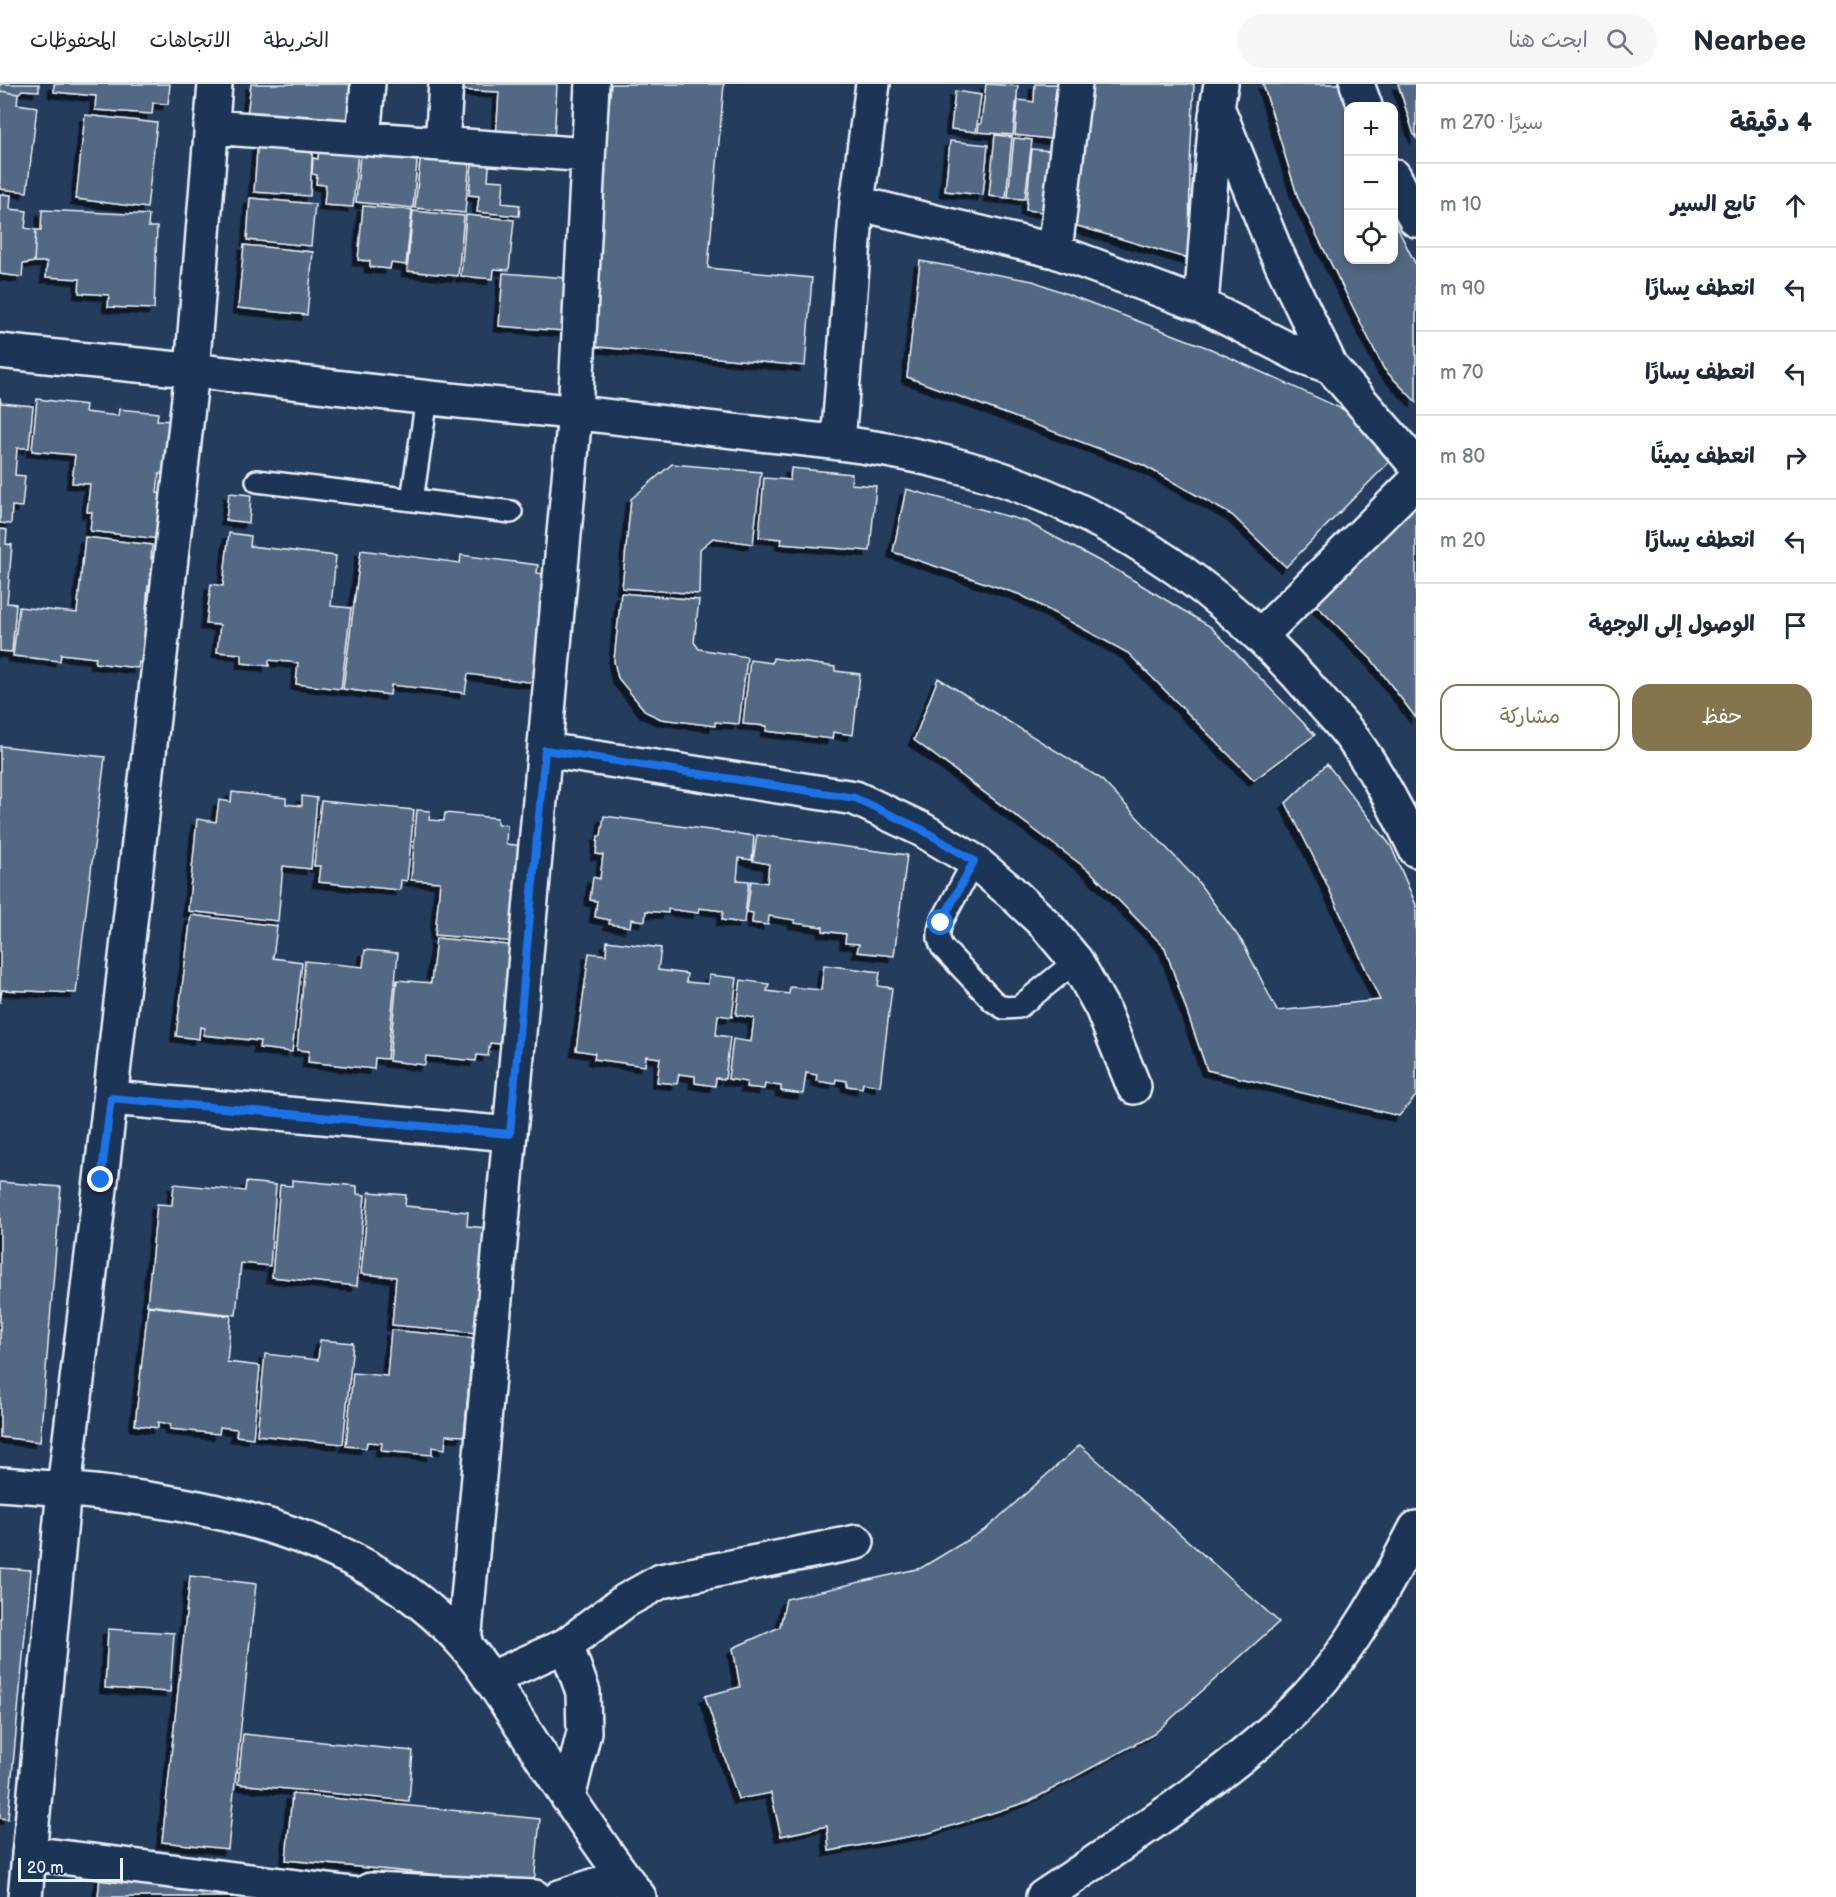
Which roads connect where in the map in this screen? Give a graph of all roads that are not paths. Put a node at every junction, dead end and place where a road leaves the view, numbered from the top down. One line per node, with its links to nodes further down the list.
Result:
1 (215, 84): 10 (street)
2 (368, 84): 11 (street)
3 (446, 84): 12 (street)
4 (592, 84): 13 (street)
5 (873, 84): 15 (street)
6 (1075, 84): 17 (street)
7 (1357, 84): 9 (street)
8 (1219, 95): 18 (street); 20 (street)
9 (1364, 102)
10 (211, 127): 11 (street); 21 (street)
11 (363, 138): 12 (street)
12 (442, 144): 13 (street)
13 (588, 155): 23 (street)
14 (1398, 184): 16 (street)
15 (857, 203): 17 (street); 24 (street)
16 (1416, 220)
17 (1055, 251): 18 (street)
18 (1201, 305): 20 (street)
19 (0, 351): 21 (street)
20 (1331, 367): 25 (street)
21 (192, 371): 22 (street); 36 (street)
22 (427, 398): 23 (street); 28 (lane)
23 (575, 412): 24 (street); 31 (street)
24 (838, 443): 30 (street)
25 (1416, 465)
26 (257, 481): 28 (lane)
27 (1416, 481): 30 (street)
28 (412, 500): 29 (lane)
29 (511, 512)
30 (1261, 635): 32 (street)
31 (545, 750): 33 (street); 37 (street)
32 (1416, 849)
33 (974, 861): 34 (street); 34 (lane)
34 (1076, 961): 35 (street)
35 (1134, 1088)
36 (111, 1098): 37 (street); 39 (street)
37 (510, 1134): 42 (street)
38 (0, 1484): 39 (street)
39 (64, 1489): 42 (street); 46 (street)
40 (1416, 1528): 51 (street)
41 (857, 1542): 43 (street)
42 (464, 1643): 44 (street)
43 (566, 1645): 44 (street); 45 (street)
44 (490, 1679): 45 (street)
45 (568, 1798): 47 (street)
46 (20, 1876): 48 (street)
47 (631, 1887): 50 (street)
48 (360, 1896): 49 (street)
49 (535, 1897)
50 (560, 1897)
51 (1043, 1897)

